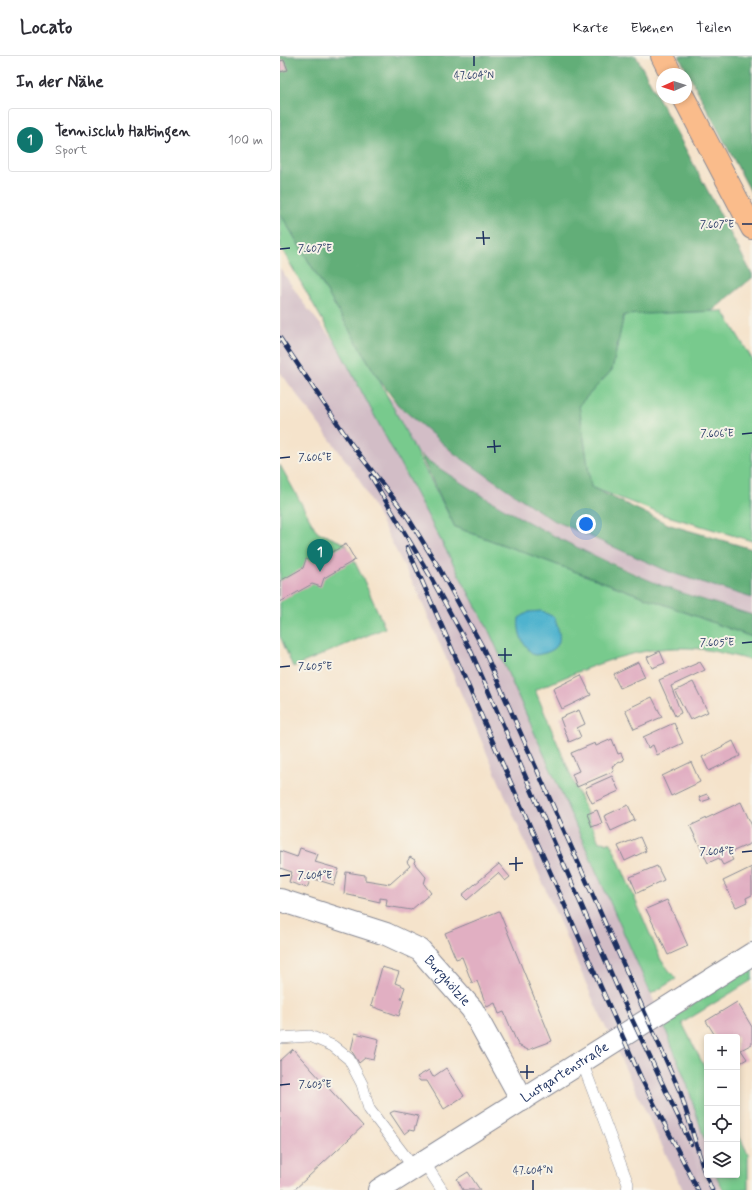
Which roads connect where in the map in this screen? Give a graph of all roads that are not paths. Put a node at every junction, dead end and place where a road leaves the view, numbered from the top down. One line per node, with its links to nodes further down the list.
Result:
1 (662, 56): 2 (main road)
2 (668, 68)
3 (687, 104): 4 (main road)
4 (752, 228)
5 (280, 900): 9 (street, Burghölzle)
6 (752, 954): 8 (street, Lustgartenstraße)
7 (280, 1038): 10 (lane)
8 (582, 1062): 9 (street, Lustgartenstraße); 13 (lane)
9 (522, 1100): 10 (street, Lustgartenstraße)
10 (419, 1165): 11 (street, Lustgartenstraße); 12 (lane)
11 (379, 1190)
12 (442, 1190)
13 (627, 1190)

